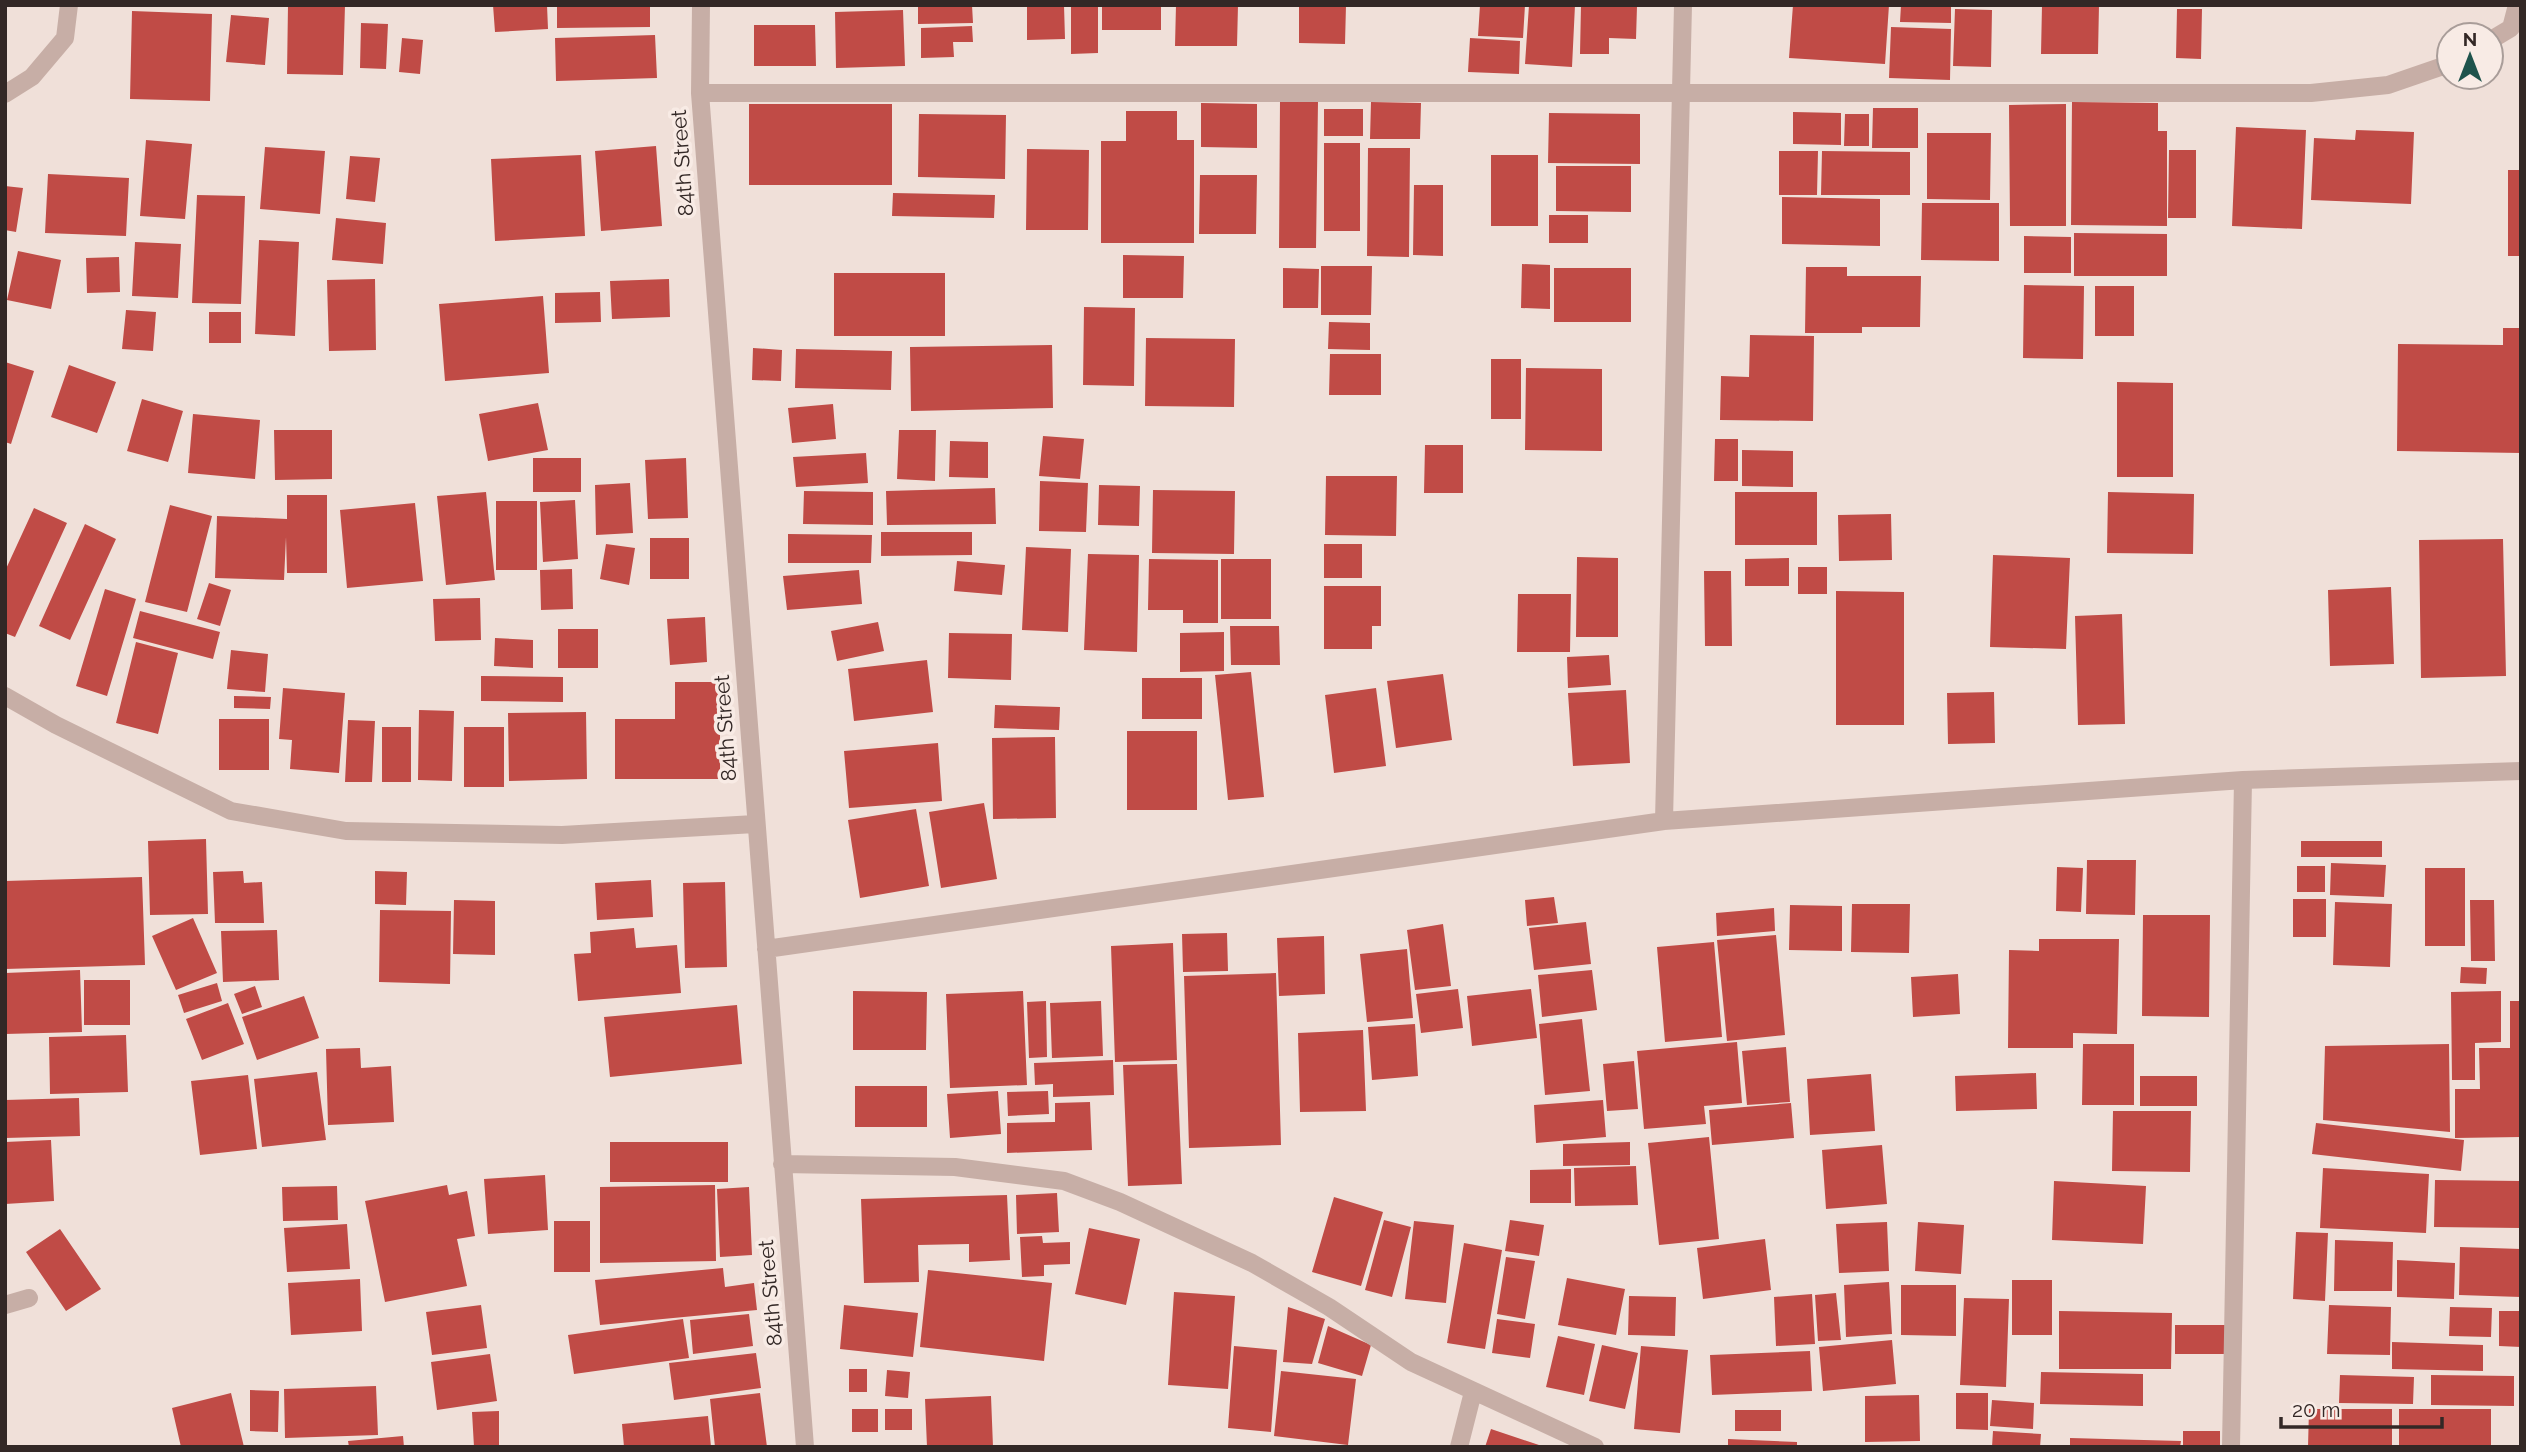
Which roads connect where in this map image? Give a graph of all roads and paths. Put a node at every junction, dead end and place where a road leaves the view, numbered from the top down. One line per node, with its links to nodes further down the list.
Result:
1 (69, 5): 9 (street)
2 (701, 5): 7 (street, 84th Street)
3 (1683, 5): 8 (street)
4 (2517, 5): 5 (street)
5 (2505, 32)
6 (2435, 69): 8 (street)
7 (700, 93): 8 (street); 14 (street, 84th Street)
8 (1681, 93): 13 (street)
9 (5, 94)
10 (5, 696): 14 (street)
11 (2521, 771): 12 (street)
12 (2243, 780): 13 (street); 23 (street)
13 (1664, 821): 15 (street)
14 (755, 824): 15 (street, 84th Street)
15 (766, 949): 16 (street, 84th Street)
16 (782, 1164): 19 (street); 20 (street, 84th Street)
17 (29, 1298): 18 (street)
18 (5, 1305)
19 (1473, 1392): 21 (street); 22 (street)
20 (805, 1447)
21 (1459, 1447)
22 (1595, 1447)
23 (2231, 1447)

